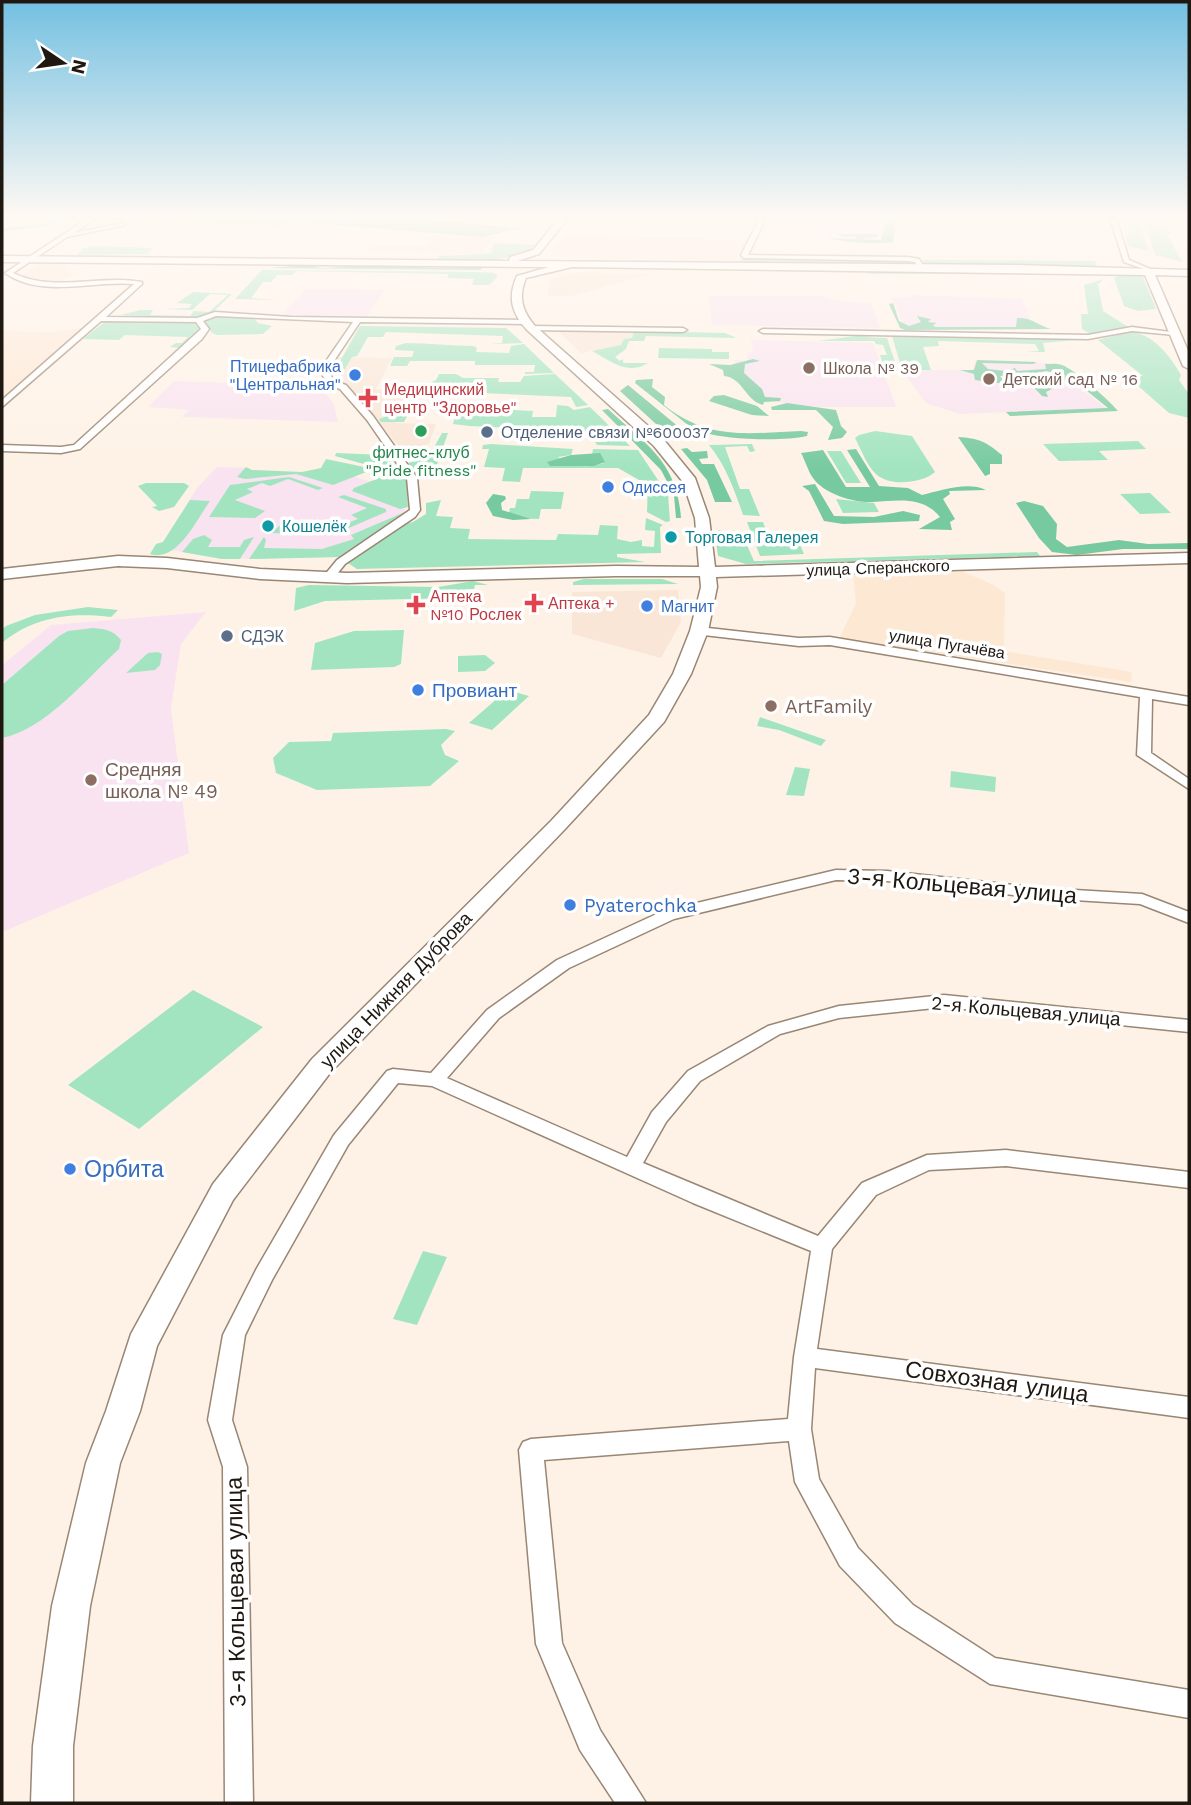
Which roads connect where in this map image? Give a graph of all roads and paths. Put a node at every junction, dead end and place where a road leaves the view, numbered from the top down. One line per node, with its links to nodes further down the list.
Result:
1 (119, 302): 4 (street)
2 (517, 302): 7 (street)
3 (1164, 302): 10 (street)
4 (100, 319): 5 (street); 13 (street)
5 (198, 320): 6 (street); 14 (street)
6 (358, 320): 7 (street); 18 (street)
7 (528, 325): 8 (street); 16 (street, улица Нижняя Дуброва)
8 (683, 330)
9 (763, 331): 10 (street)
10 (1174, 333): 11 (street); 12 (street)
11 (1189, 335)
12 (1189, 366)
13 (2, 404)
14 (2, 448)
15 (1189, 558): 16 (street, улица Сперанского)
16 (707, 571): 18 (street, улица Сперанского); 19 (street, улица Нижняя Дуброва)
17 (2, 574): 18 (street, улица Сперанского)
18 (329, 577)
19 (699, 631): 20 (street, улица Пугачёва); 33 (street, улица Нижняя Дуброва)
20 (1146, 694): 21 (street, улица Пугачёва); 22 (street)
21 (1189, 701)
22 (1189, 785)
23 (1189, 918): 25 (street, 3-я Кольцевая улица)
24 (1189, 1026): 26 (street, 2-я Кольцевая улица)
25 (435, 1080): 26 (street); 34 (street, 3-я Кольцевая улица)
26 (632, 1166): 28 (street)
27 (1189, 1180): 28 (street)
28 (822, 1245): 29 (street)
29 (805, 1357): 30 (street, Совхозная улица); 31 (street)
30 (1189, 1408)
31 (799, 1429): 32 (street); 35 (street)
32 (1189, 1704)
33 (52, 1803)
34 (239, 1803)
35 (632, 1803)

